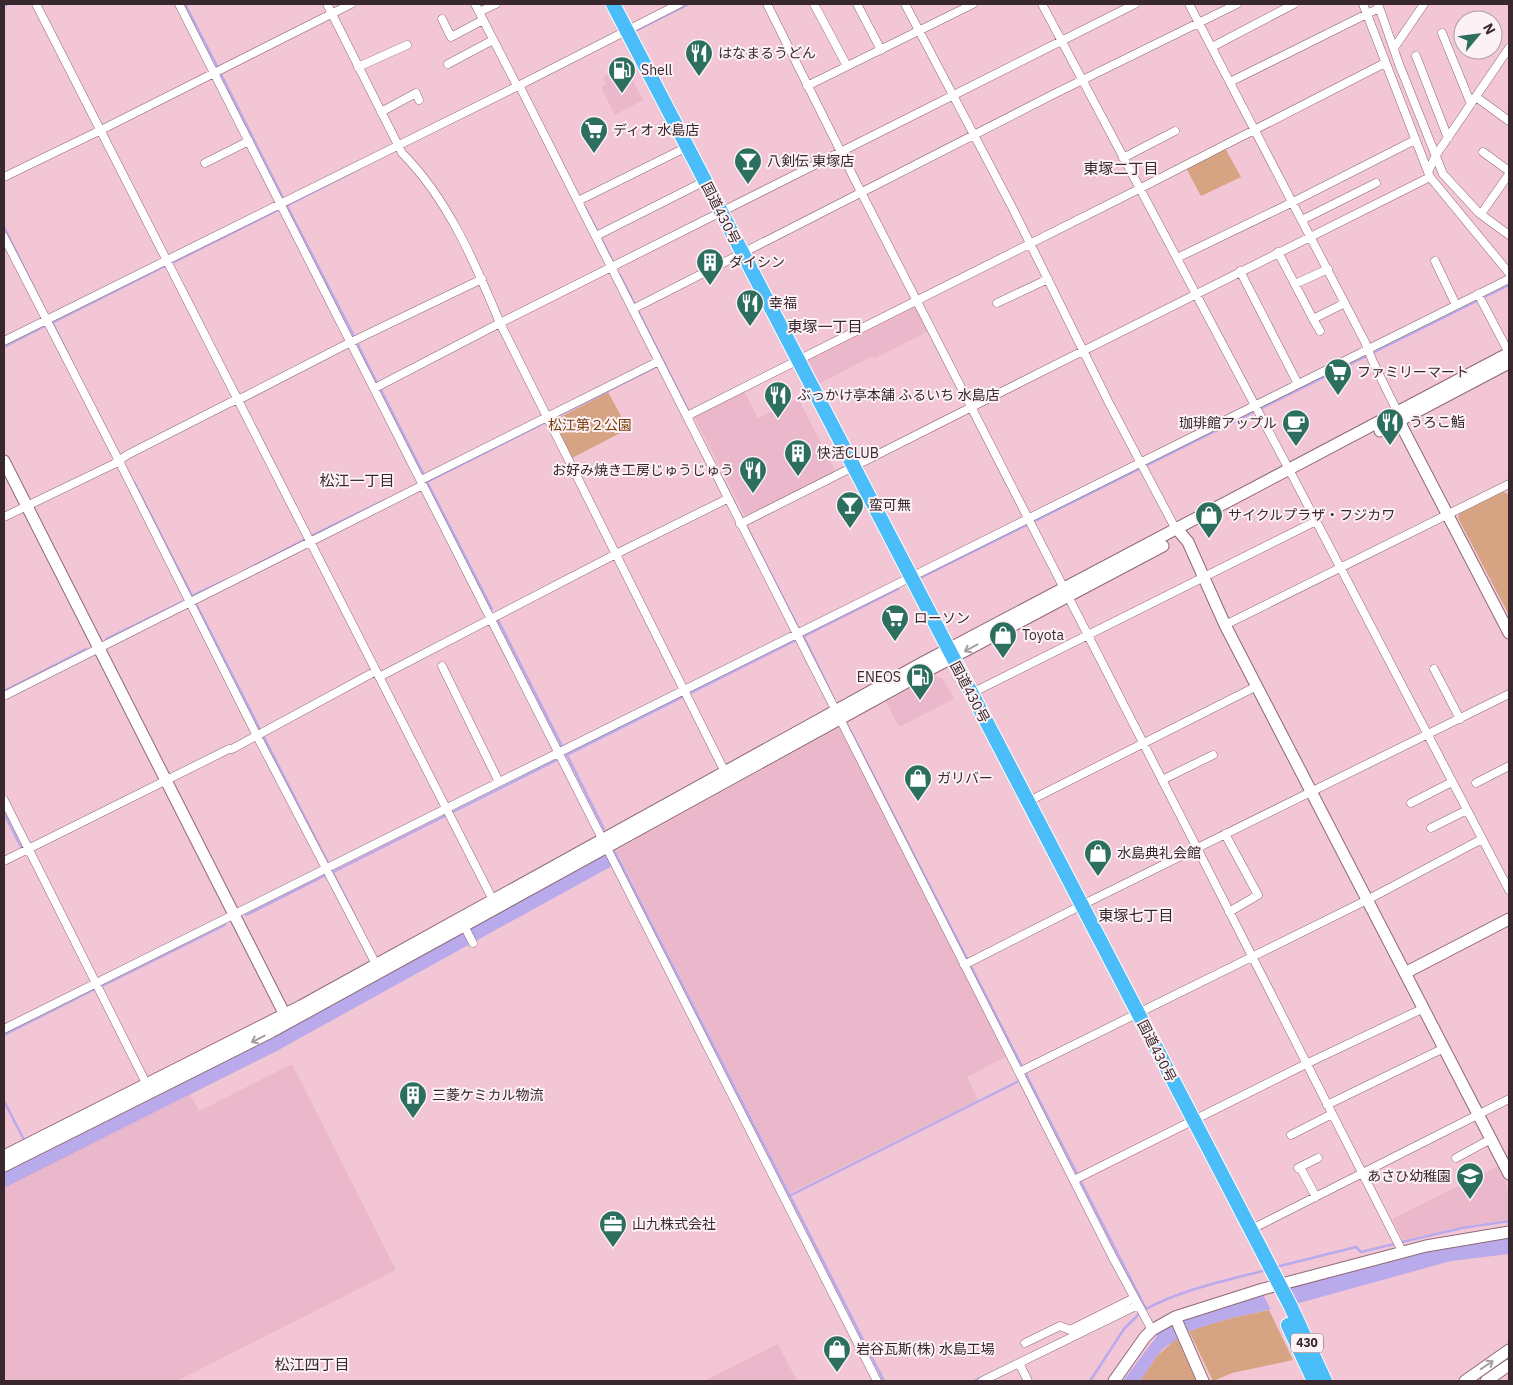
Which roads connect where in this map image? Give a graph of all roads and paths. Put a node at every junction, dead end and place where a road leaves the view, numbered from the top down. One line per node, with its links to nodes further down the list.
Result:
1 (36, 4): 57 (street)
2 (180, 4): 46 (street)
3 (327, 4): 24 (street)
4 (351, 4): 24 (street)
5 (475, 4): 23 (street)
6 (496, 4): 23 (street)
7 (603, 4): 30 (highway, 国道430号 / 430)
8 (613, 4): 30 (highway, 国道430号 / 430)
9 (679, 4): 30 (street)
10 (767, 4): 50 (street)
11 (814, 4): 44 (street)
12 (857, 4): 40 (street)
13 (904, 4): 29 (street)
14 (973, 4): 29 (street)
15 (1042, 4): 35 (street)
16 (1135, 4): 35 (street)
17 (1189, 4): 28 (street)
18 (1237, 4): 28 (street)
19 (1294, 4): 37 (street)
20 (1363, 4): 25 (street)
21 (1424, 4): 38 (street)
22 (1379, 6): 25 (street); 31 (street)
23 (482, 11): 27 (street)
24 (332, 13): 45 (street); 46 (street)
25 (1367, 14): 33 (street); 48 (street)
26 (442, 19): 27 (street)
27 (483, 20): 34 (street)
28 (1199, 23): 37 (street); 47 (street)
29 (918, 30): 40 (street); 51 (street)
30 (622, 32): 49 (street); 64 (highway, 国道430号 / 430)
31 (1388, 32): 33 (street); 38 (street)
32 (1442, 33): 53 (street)
33 (1375, 36): 42 (street)
34 (493, 40): 43 (street); 49 (street)
35 (1061, 41): 47 (street); 51 (street)
36 (407, 45): 45 (street)
37 (1212, 47): 48 (street)
38 (1394, 48): 67 (street)
39 (1509, 48): 53 (street)
40 (880, 50): 44 (street)
41 (1416, 56): 60 (street)
42 (1385, 63): 56 (street); 61 (street)
43 (448, 64)
44 (847, 66): 50 (street)
45 (358, 67): 54 (street)
46 (214, 73): 57 (street); 62 (street)
47 (1082, 81): 59 (street); 68 (street)
48 (1230, 82): 56 (street)
49 (520, 86): 63 (street); 77 (street)
50 (807, 86): 65 (street)
51 (954, 96): 59 (street); 65 (street)
52 (420, 100): 54 (street)
53 (1473, 101): 55 (street); 60 (street)
54 (381, 112): 63 (street)
55 (1509, 121)
56 (1255, 129): 75 (street); 78 (street)
57 (101, 130): 72 (street); 91 (street)
58 (1175, 130): 68 (street)
59 (974, 135): 76 (street); 87 (street)
60 (1448, 138): 67 (street)
61 (1415, 140): 71 (street); 78 (street)
62 (249, 141): 69 (street); 79 (street)
63 (398, 146): 79 (street); 97 (street)
64 (683, 149): 73 (highway, 国道430号 / 430); 77 (street)
65 (841, 152): 76 (street); 81 (street)
66 (1483, 152): 70 (street)
67 (1436, 155): 71 (street); 80 (street)
68 (1123, 158): 75 (street)
69 (205, 163)
70 (1509, 172): 80 (street)
71 (1430, 174): 85 (street); 96 (street)
72 (4, 177)
73 (701, 183): 81 (highway, 国道430号 / 430); 83 (street)
74 (1376, 183): 82 (street)
75 (1139, 189): 87 (street); 90 (street)
76 (862, 192): 89 (street); 103 (street)
77 (580, 200): 83 (street)
78 (1293, 202): 82 (street); 90 (street)
79 (281, 204): 91 (street); 113 (street)
80 (1481, 214): 84 (street)
81 (717, 215): 89 (highway, 国道430号 / 430); 93 (street)
82 (1302, 220): 85 (street)
83 (598, 235): 93 (street)
84 (1509, 235)
85 (1311, 236): 88 (street); 94 (street)
86 (4, 237): 109 (street)
87 (1030, 243): 98 (street); 103 (street)
88 (1278, 252): 95 (street); 100 (street)
89 (739, 255): 107 (street); 118 (highway, 国道430号 / 430)
90 (1176, 258): 101 (street)
91 (166, 260): 109 (street); 122 (street)
92 (1435, 262): 106 (street)
93 (612, 268): 107 (street); 110 (street)
94 (1328, 269): 100 (street); 105 (street)
95 (1240, 271): 101 (street); 120 (street)
96 (1509, 273)
97 (482, 279): 110 (street); 113 (street)
98 (1048, 279): 104 (street); 114 (street)
99 (1509, 279): 102 (street)
100 (1295, 284): 108 (street)
101 (1196, 294): 114 (street); 124 (street)
102 (1480, 297): 106 (street); 116 (street)
103 (916, 300): 118 (street); 123 (street)
104 (998, 303)
105 (1345, 303): 108 (street); 115 (street)
106 (1456, 305): 115 (street)
107 (635, 308): 117 (street)
108 (1313, 319): 111 (street)
109 (49, 321): 112 (street); 128 (street)
110 (500, 323): 121 (street); 127 (street)
111 (1320, 331)
112 (4, 341)
113 (352, 342): 121 (street); 122 (street)
114 (1084, 351): 123 (street); 130 (street)
115 (1369, 352): 120 (street); 126 (street)
116 (1509, 353): 126 (street)
117 (659, 361): 125 (street); 127 (street)
118 (794, 362): 125 (street); 131 (highway, 国道430号 / 430)
119 (1509, 363): 126 (street)
120 (1298, 384): 124 (street)
121 (375, 388): 133 (street)
122 (238, 399): 128 (street); 143 (street)
123 (971, 407): 131 (street); 139 (street)
124 (1255, 409): 130 (street); 132 (street)
125 (689, 414): 135 (street)
126 (1399, 416): 132 (street); 137 (street)
127 (547, 417): 133 (street); 144 (street)
128 (121, 459): 136 (street); 149 (street)
129 (4, 461): 136 (street)
130 (1142, 465): 139 (street); 142 (street)
131 (850, 469): 141 (street); 147 (highway, 国道430号 / 430)
132 (1291, 473): 140 (street); 142 (street)
133 (422, 483): 143 (street); 150 (street)
134 (1508, 487): 137 (street)
135 (727, 499): 141 (street); 144 (street)
136 (26, 506): 138 (street); 155 (street)
137 (1448, 514): 145 (street); 152 (street)
138 (4, 517)
139 (1029, 521): 147 (street); 148 (street)
140 (1316, 521): 145 (street); 146 (street)
141 (744, 523): 153 (street)
142 (1180, 532): 146 (street); 148 (street)
143 (311, 542): 149 (street); 159 (street)
144 (616, 554): 150 (street); 161 (street)
145 (1340, 568): 151 (street); 168 (street)
146 (1204, 578): 151 (street); 154 (street)
147 (906, 579): 153 (street); 156 (highway, 国道430号 / 430)
148 (1066, 592): 154 (street); 156 (street)
149 (191, 600): 155 (street); 167 (street)
150 (492, 618): 159 (street); 170 (street)
151 (1225, 625): 160 (street)
152 (1508, 626)
153 (799, 635): 161 (street); 165 (street)
154 (1088, 635): 162 (street); 169 (street)
155 (99, 648): 164 (street); 174 (street)
156 (947, 655): 162 (highway, 国道430号 / 430); 165 (street); 196 (highway, 国道430号 / 430)
157 (442, 666): 176 (street)
158 (1434, 669): 166 (street)
159 (378, 674): 167 (street); 184 (street)
160 (1257, 686): 169 (street); 179 (street)
161 (686, 693): 170 (street); 173 (street)
162 (972, 694): 181 (highway, 国道430号 / 430)
163 (1509, 694): 166 (street)
164 (4, 696)
165 (838, 715): 173 (street); 203 (street)
166 (1460, 720): 168 (street)
167 (260, 734): 174 (street); 192 (street)
168 (1427, 736): 177 (street); 179 (street)
169 (1143, 744): 175 (street); 181 (street)
170 (562, 753): 176 (street); 188 (street)
171 (1213, 755): 175 (street)
172 (1509, 766): 178 (street)
173 (727, 776): 188 (street)
174 (166, 780): 190 (street); 198 (street)
175 (1162, 780): 189 (street)
176 (499, 782): 184 (street)
177 (1452, 782): 182 (street); 183 (street)
178 (1476, 783)
179 (1311, 792): 186 (street); 194 (street)
180 (4, 800): 190 (street)
181 (1027, 802): 196 (highway, 国道430号 / 430)
182 (1411, 803)
183 (1466, 810): 185 (street); 187 (street)
184 (448, 812): 192 (street); 195 (street)
185 (1431, 828)
186 (1225, 834): 189 (street); 197 (street)
187 (1482, 839): 193 (street); 194 (street)
188 (605, 843): 195 (street); 243 (street)
189 (1197, 848): 196 (street); 197 (street)
190 (28, 849): 191 (street); 206 (street)
191 (4, 861)
192 (329, 870): 198 (street); 204 (street)
193 (1509, 890)
194 (1367, 900): 202 (street); 205 (street)
195 (495, 904): 200 (street)
196 (1078, 907): 203 (street); 208 (highway, 国道430号 / 430)
197 (1229, 912): 202 (street)
198 (234, 913): 206 (street); 209 (street)
199 (1509, 919): 205 (street)
200 (464, 926): 201 (street); 204 (street)
201 (472, 942)
202 (1252, 957): 208 (street); 212 (street)
203 (967, 963): 213 (street)
204 (378, 969): 209 (street)
205 (1405, 973): 207 (street)
206 (97, 982): 210 (street); 214 (street)
207 (1424, 1008): 211 (street); 212 (street)
208 (1134, 1015): 213 (street); 219 (highway, 国道430号 / 430)
209 (287, 1018): 214 (street); 225 (street, one-way to 225)
210 (4, 1028)
211 (1444, 1048): 216 (street); 218 (street)
212 (1306, 1064): 216 (street); 219 (street)
213 (1022, 1071): 228 (street)
214 (147, 1084): 222 (street)
215 (1509, 1099): 218 (street)
216 (1328, 1105): 217 (street)
217 (1332, 1114): 220 (street); 226 (street)
218 (1478, 1114): 221 (street); 226 (street)
219 (1189, 1123): 228 (street); 230 (highway, 国道430号 / 430); 233 (highway, 国道430号 / 430)
220 (1290, 1135)
221 (1491, 1139): 224 (street); 227 (street)
222 (4, 1156)
223 (1318, 1158): 229 (street)
224 (1456, 1158)
225 (4, 1166)
226 (1362, 1173): 229 (street); 232 (street)
227 (1509, 1174)
228 (1077, 1179): 235 (street)
229 (1316, 1197): 230 (street)
230 (1250, 1230): 233 (highway, 国道430号 / 430)
231 (1509, 1232): 232 (street)
232 (1403, 1253): 234 (street)
233 (1266, 1270): 234 (highway, 国道430号 / 430)
234 (1276, 1288): 236 (highway, 国道430号 / 430); 237 (street)
235 (1139, 1306): 238 (street); 239 (street); 241 (street)
236 (1285, 1307): 248 (highway, 国道430号 / 430); 249 (highway, 国道430号 / 430)
237 (1176, 1319): 238 (street); 247 (street)
238 (1152, 1330): 246 (street)
239 (1025, 1343)
240 (1509, 1350): 250 (street, one-way to 240)
241 (1019, 1363): 244 (street); 245 (street)
242 (1509, 1365): 251 (street)
243 (877, 1381)
244 (982, 1381)
245 (1028, 1381)
246 (1114, 1381)
247 (1203, 1381)
248 (1314, 1381)
249 (1325, 1381)
250 (1465, 1381)
251 (1486, 1381)

